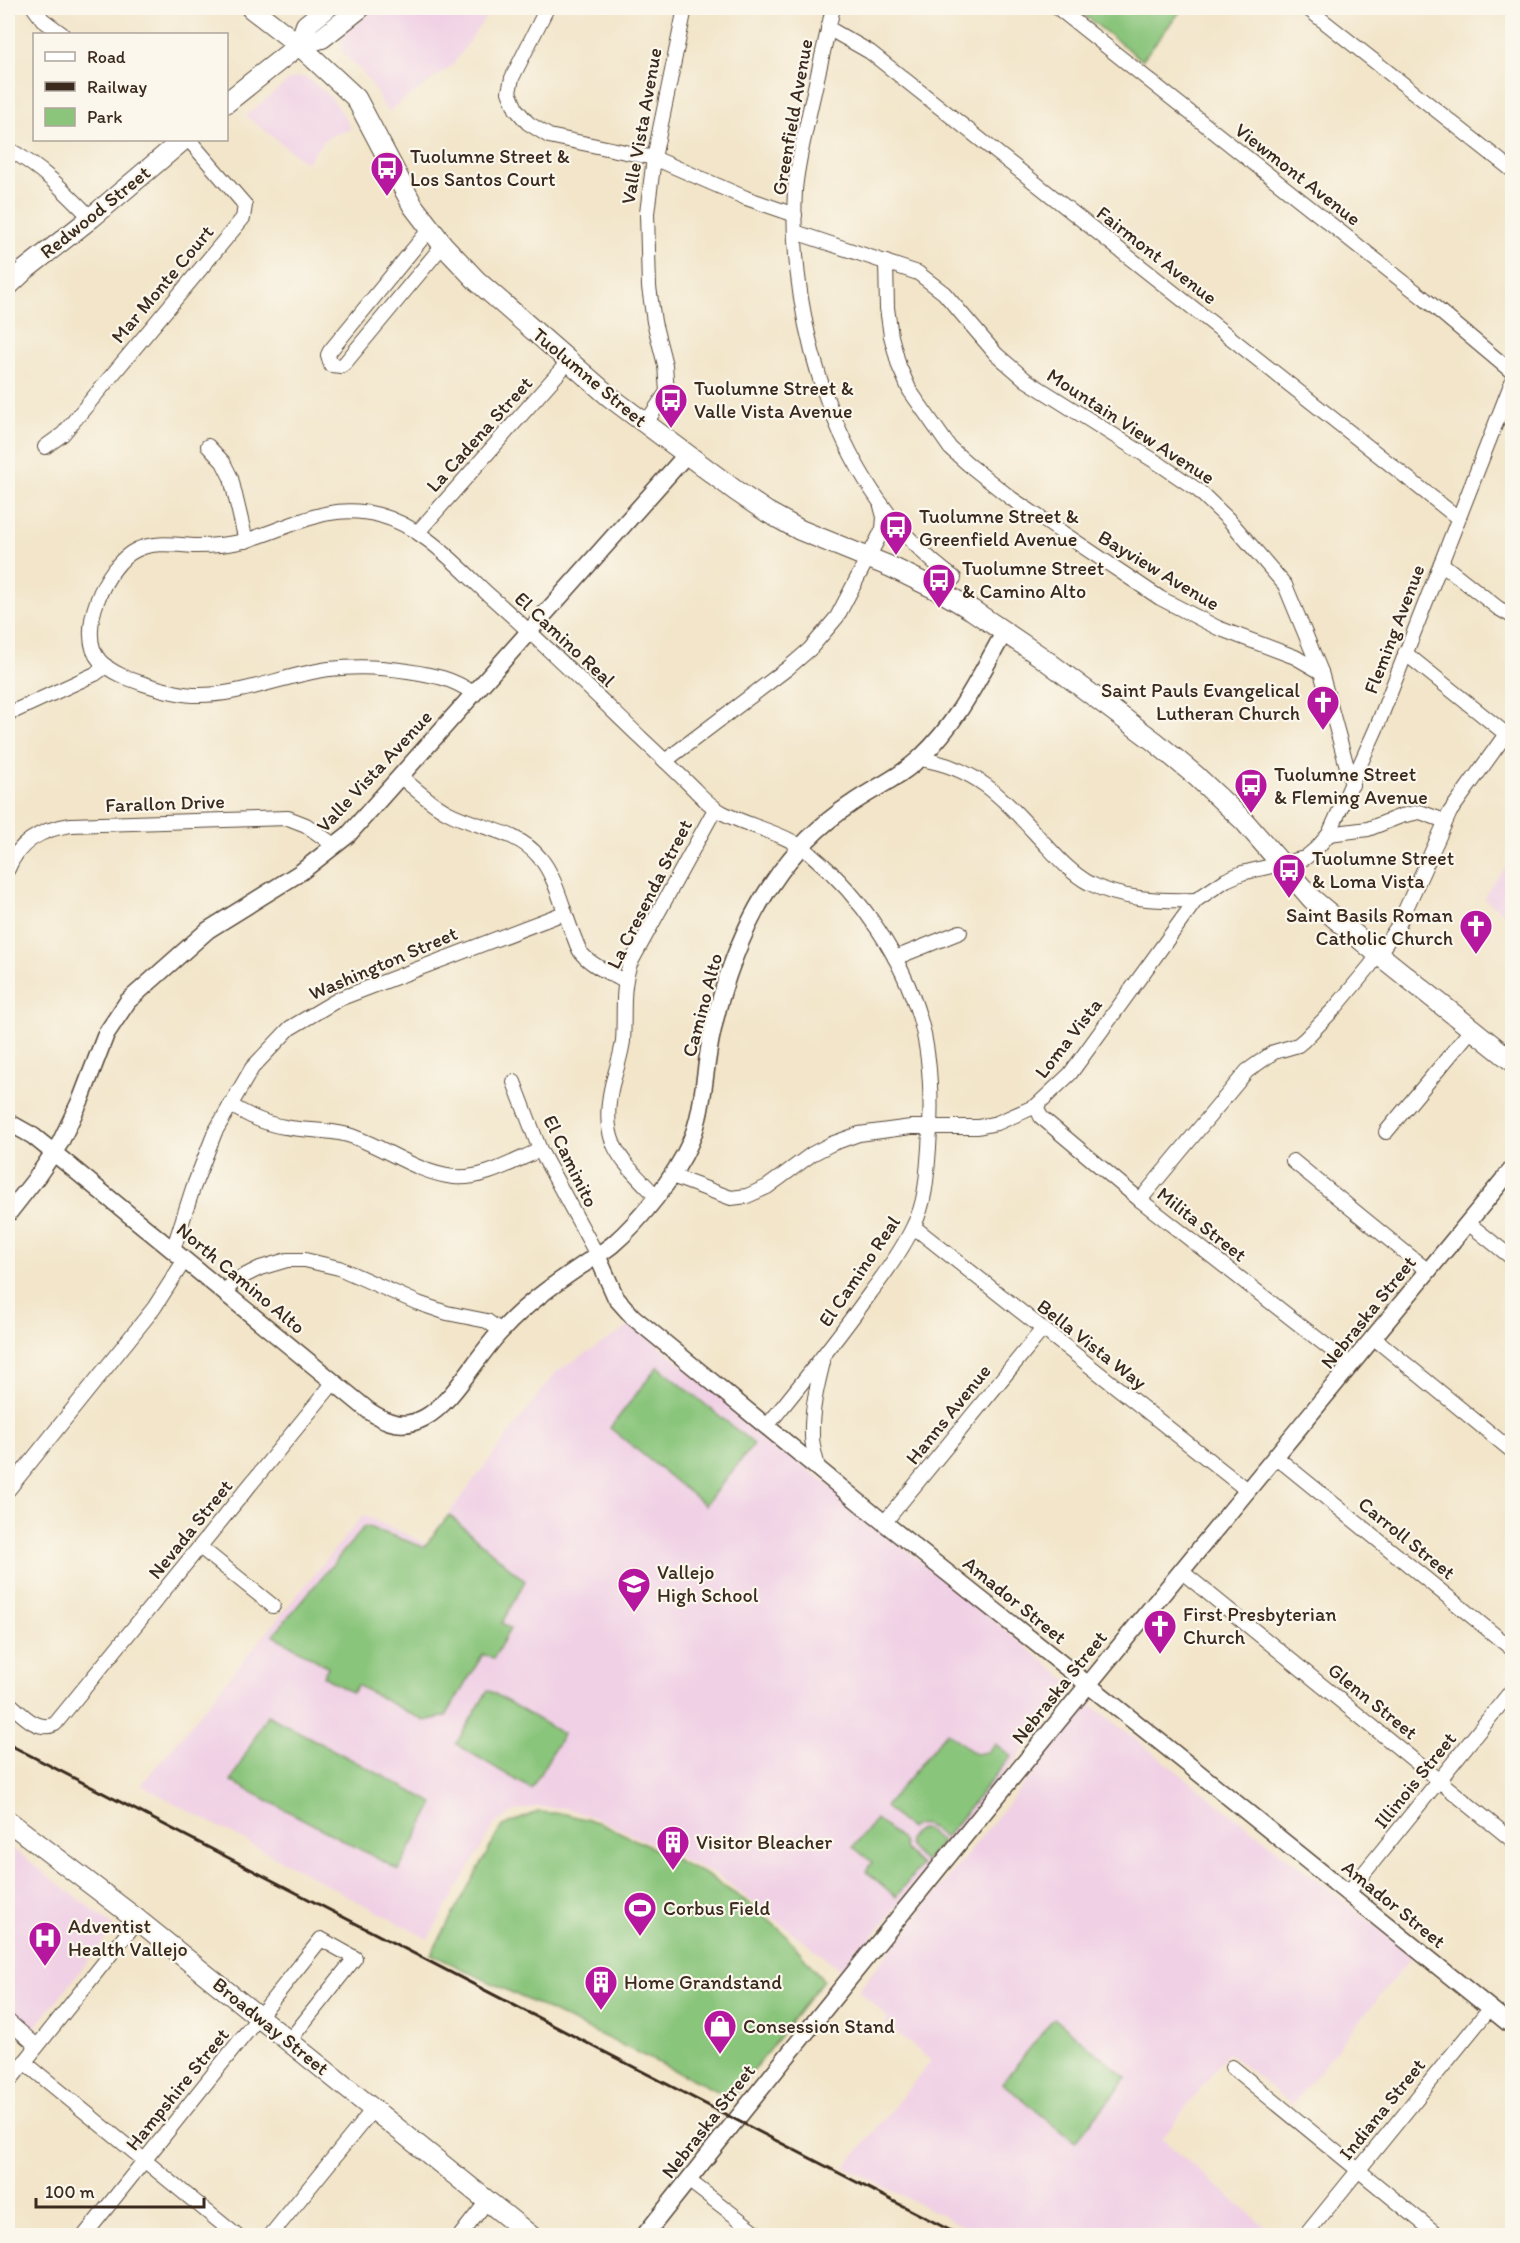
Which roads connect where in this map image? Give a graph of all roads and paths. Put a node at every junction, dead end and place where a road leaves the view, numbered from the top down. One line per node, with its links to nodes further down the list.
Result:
1 (34, 8): 11 (street)
2 (251, 8): 12 (main road, Tuolumne Street)
3 (327, 8): 12 (main road)
4 (360, 8): 12 (main road)
5 (547, 8): 17 (street)
6 (685, 8): 17 (street, Valle Vista Avenue)
7 (833, 8): 10 (street, Greenfield Avenue)
8 (1058, 8): 27 (street, Viewmont Avenue)
9 (1307, 8): 18 (street)
10 (828, 28): 19 (street, Greenfield Avenue); 34 (street, Fairmont Avenue)
11 (61, 33)
12 (299, 45): 13 (main road); 21 (main road, Tuolumne Street)
13 (228, 101)
14 (182, 141): 20 (main road, Redwood Street)
15 (190, 141): 31 (street, Mar Monte Court)
16 (8, 149): 20 (street)
17 (654, 158): 19 (street); 29 (street, Valle Vista Avenue)
18 (1512, 170)
19 (795, 215): 22 (street, Greenfield Avenue)
20 (91, 218): 25 (main road, Redwood Street)
21 (429, 230): 23 (main road, Tuolumne Street); 23 (street)
22 (795, 232): 24 (street, Mountain View Avenue); 33 (street, Greenfield Avenue)
23 (443, 245): 26 (main road, Tuolumne Street)
24 (886, 262): 45 (street, Mountain View Avenue); 45 (street, Bayview Avenue)
25 (8, 286)
26 (569, 362): 29 (main road, Tuolumne Street); 35 (street, La Cadena Street)
27 (1512, 372)
28 (1512, 382): 34 (street, Fleming Avenue)
29 (645, 424): 32 (main road, Tuolumne Street)
30 (208, 446): 36 (street)
31 (45, 447)
32 (686, 455): 37 (main road, Tuolumne Street); 41 (street, Valle Vista Avenue)
33 (881, 506): 37 (street); 39 (street, Greenfield Avenue)
34 (1458, 518): 38 (street, Fleming Avenue)
35 (418, 532): 36 (street, El Camino Real); 41 (street, El Camino Real)
36 (246, 541): 44 (street, El Camino Real)
37 (868, 558): 42 (main road, Tuolumne Street); 50 (street)
38 (1440, 563): 40 (street); 43 (street, Fleming Avenue)
39 (954, 578)
40 (1512, 616)
41 (528, 630): 46 (street, Valle Vista Avenue); 50 (street, El Camino Real)
42 (1005, 632): 49 (street, Camino Alto); 58 (main road, Tuolumne Street)
43 (1405, 654): 48 (street); 52 (street, Fleming Avenue)
44 (106, 666): 46 (street); 47 (street)
45 (1321, 672): 52 (street, Mountain View Avenue)
46 (473, 693): 51 (street, Valle Vista Avenue)
47 (8, 714)
48 (1509, 736): 54 (street)
49 (920, 759): 57 (street, Camino Alto); 60 (street)
50 (665, 761): 53 (street, El Camino Real)
51 (400, 776): 56 (street, Valle Vista Avenue); 61 (street)
52 (1352, 785): 55 (street, Fleming Avenue)
53 (715, 809): 57 (street, El Camino Real); 65 (street, La Cresenda Street)
54 (1445, 821): 55 (street); 63 (street)
55 (1329, 834): 58 (street, Fleming Avenue)
56 (335, 846): 59 (street, Farallon Drive); 75 (street, Valle Vista Avenue)
57 (800, 846): 64 (street, El Camino Real); 78 (street, Camino Alto)
58 (1282, 864): 60 (street, Loma Vista); 63 (main road, Tuolumne Street)
59 (8, 869)
60 (1196, 900): 70 (street, Loma Vista)
61 (564, 913): 65 (street); 69 (street, Washington Street)
62 (960, 932): 64 (street)
63 (1378, 954): 66 (main road, Tuolumne Street); 80 (street)
64 (895, 958): 72 (street, El Camino Real)
65 (624, 981): 79 (street, La Cresenda Street)
66 (1472, 1029): 67 (main road, Tuolumne Street); 73 (street)
67 (1512, 1061)
68 (514, 1082): 74 (street, El Caminito)
69 (230, 1105): 74 (street); 84 (street, Washington Street)
70 (1035, 1106): 72 (street, Loma Vista); 80 (street, Milita Street)
71 (8, 1122): 75 (street, North Camino Alto)
72 (930, 1127): 78 (street, Loma Vista); 83 (street, El Camino Real)
73 (1386, 1131)
74 (540, 1150): 85 (street, El Caminito)
75 (54, 1152): 81 (street, Valle Vista Avenue); 84 (street, North Camino Alto)
76 (1293, 1161): 87 (street)
77 (1512, 1169): 82 (street, Nebraska Street)
78 (672, 1176): 79 (street, Camino Alto)
79 (656, 1196): 85 (street, Camino Alto)
80 (1140, 1200): 93 (street, Milita Street)
81 (8, 1214)
82 (1468, 1223): 86 (street); 87 (street, Nebraska Street)
83 (914, 1227): 89 (street, Bella Vista Way); 92 (street, El Camino Real)
84 (178, 1255): 88 (street, North Camino Alto); 100 (street, Washington Street)
85 (597, 1255): 90 (street, Camino Alto); 96 (street, Amador Street)
86 (1512, 1258)
87 (1428, 1271): 91 (street, Nebraska Street)
88 (223, 1292): 90 (street); 94 (street, North Camino Alto)
89 (1042, 1330): 101 (street, Bella Vista Way); 102 (street, Hanns Avenue)
90 (501, 1331): 95 (street, Camino Alto)
91 (1374, 1338): 93 (street, Nebraska Street); 97 (street)
92 (824, 1357): 96 (street, El Camino Real); 99 (street)
93 (1351, 1365): 98 (street, Nebraska Street)
94 (334, 1382): 95 (street, North Camino Alto); 103 (street, Nevada Street)
95 (451, 1393)
96 (767, 1426): 99 (street, Amador Street)
97 (1512, 1451)
98 (1276, 1457): 101 (street, Nebraska Street); 106 (street, Carroll Street)
99 (818, 1468): 102 (street, Amador Street)
100 (8, 1490)
101 (1248, 1491): 104 (street, Nebraska Street)
102 (884, 1523): 107 (street, Amador Street)
103 (200, 1547): 105 (street); 109 (street, Nevada Street)
104 (1181, 1571): 107 (street, Nebraska Street); 110 (street, Glenn Street)
105 (273, 1606)
106 (1512, 1649)
107 (1088, 1684): 113 (street, Amador Street); 127 (street, Nebraska Street)
108 (1512, 1690): 110 (street, Illinois Street)
109 (8, 1702)
110 (1439, 1780): 112 (street, Glenn Street); 113 (street, Illinois Street)
111 (8, 1821): 114 (main road, Broadway Street)
112 (1512, 1840)
113 (1347, 1894): 115 (street, Amador Street)
114 (138, 1920): 116 (main road, Broadway Street); 120 (street)
115 (1490, 2008): 118 (street, Amador Street); 126 (street, Indiana Street)
116 (260, 2017): 119 (main road, Broadway Street); 119 (street, Hampshire Street); 125 (street, Hampshire Street)
117 (8, 2021): 120 (street)
118 (1512, 2026)
119 (289, 2041): 124 (main road, Broadway Street)
120 (37, 2046): 121 (street)
121 (24, 2062): 123 (street); 125 (street)
122 (1232, 2067): 126 (street)
123 (8, 2083)
124 (374, 2108): 128 (main road, Broadway Street); 131 (street)
125 (145, 2160): 129 (street, Hampshire Street); 130 (street)
126 (1358, 2170): 136 (street, Indiana Street); 137 (street)
127 (688, 2180): 134 (street, Nebraska Street); 135 (street)
128 (488, 2200): 132 (street); 133 (main road, Broadway Street)
129 (84, 2235)
130 (237, 2235)
131 (270, 2235)
132 (460, 2235)
133 (531, 2235)
134 (644, 2235)
135 (761, 2235)
136 (1305, 2235)
137 (1439, 2235)

